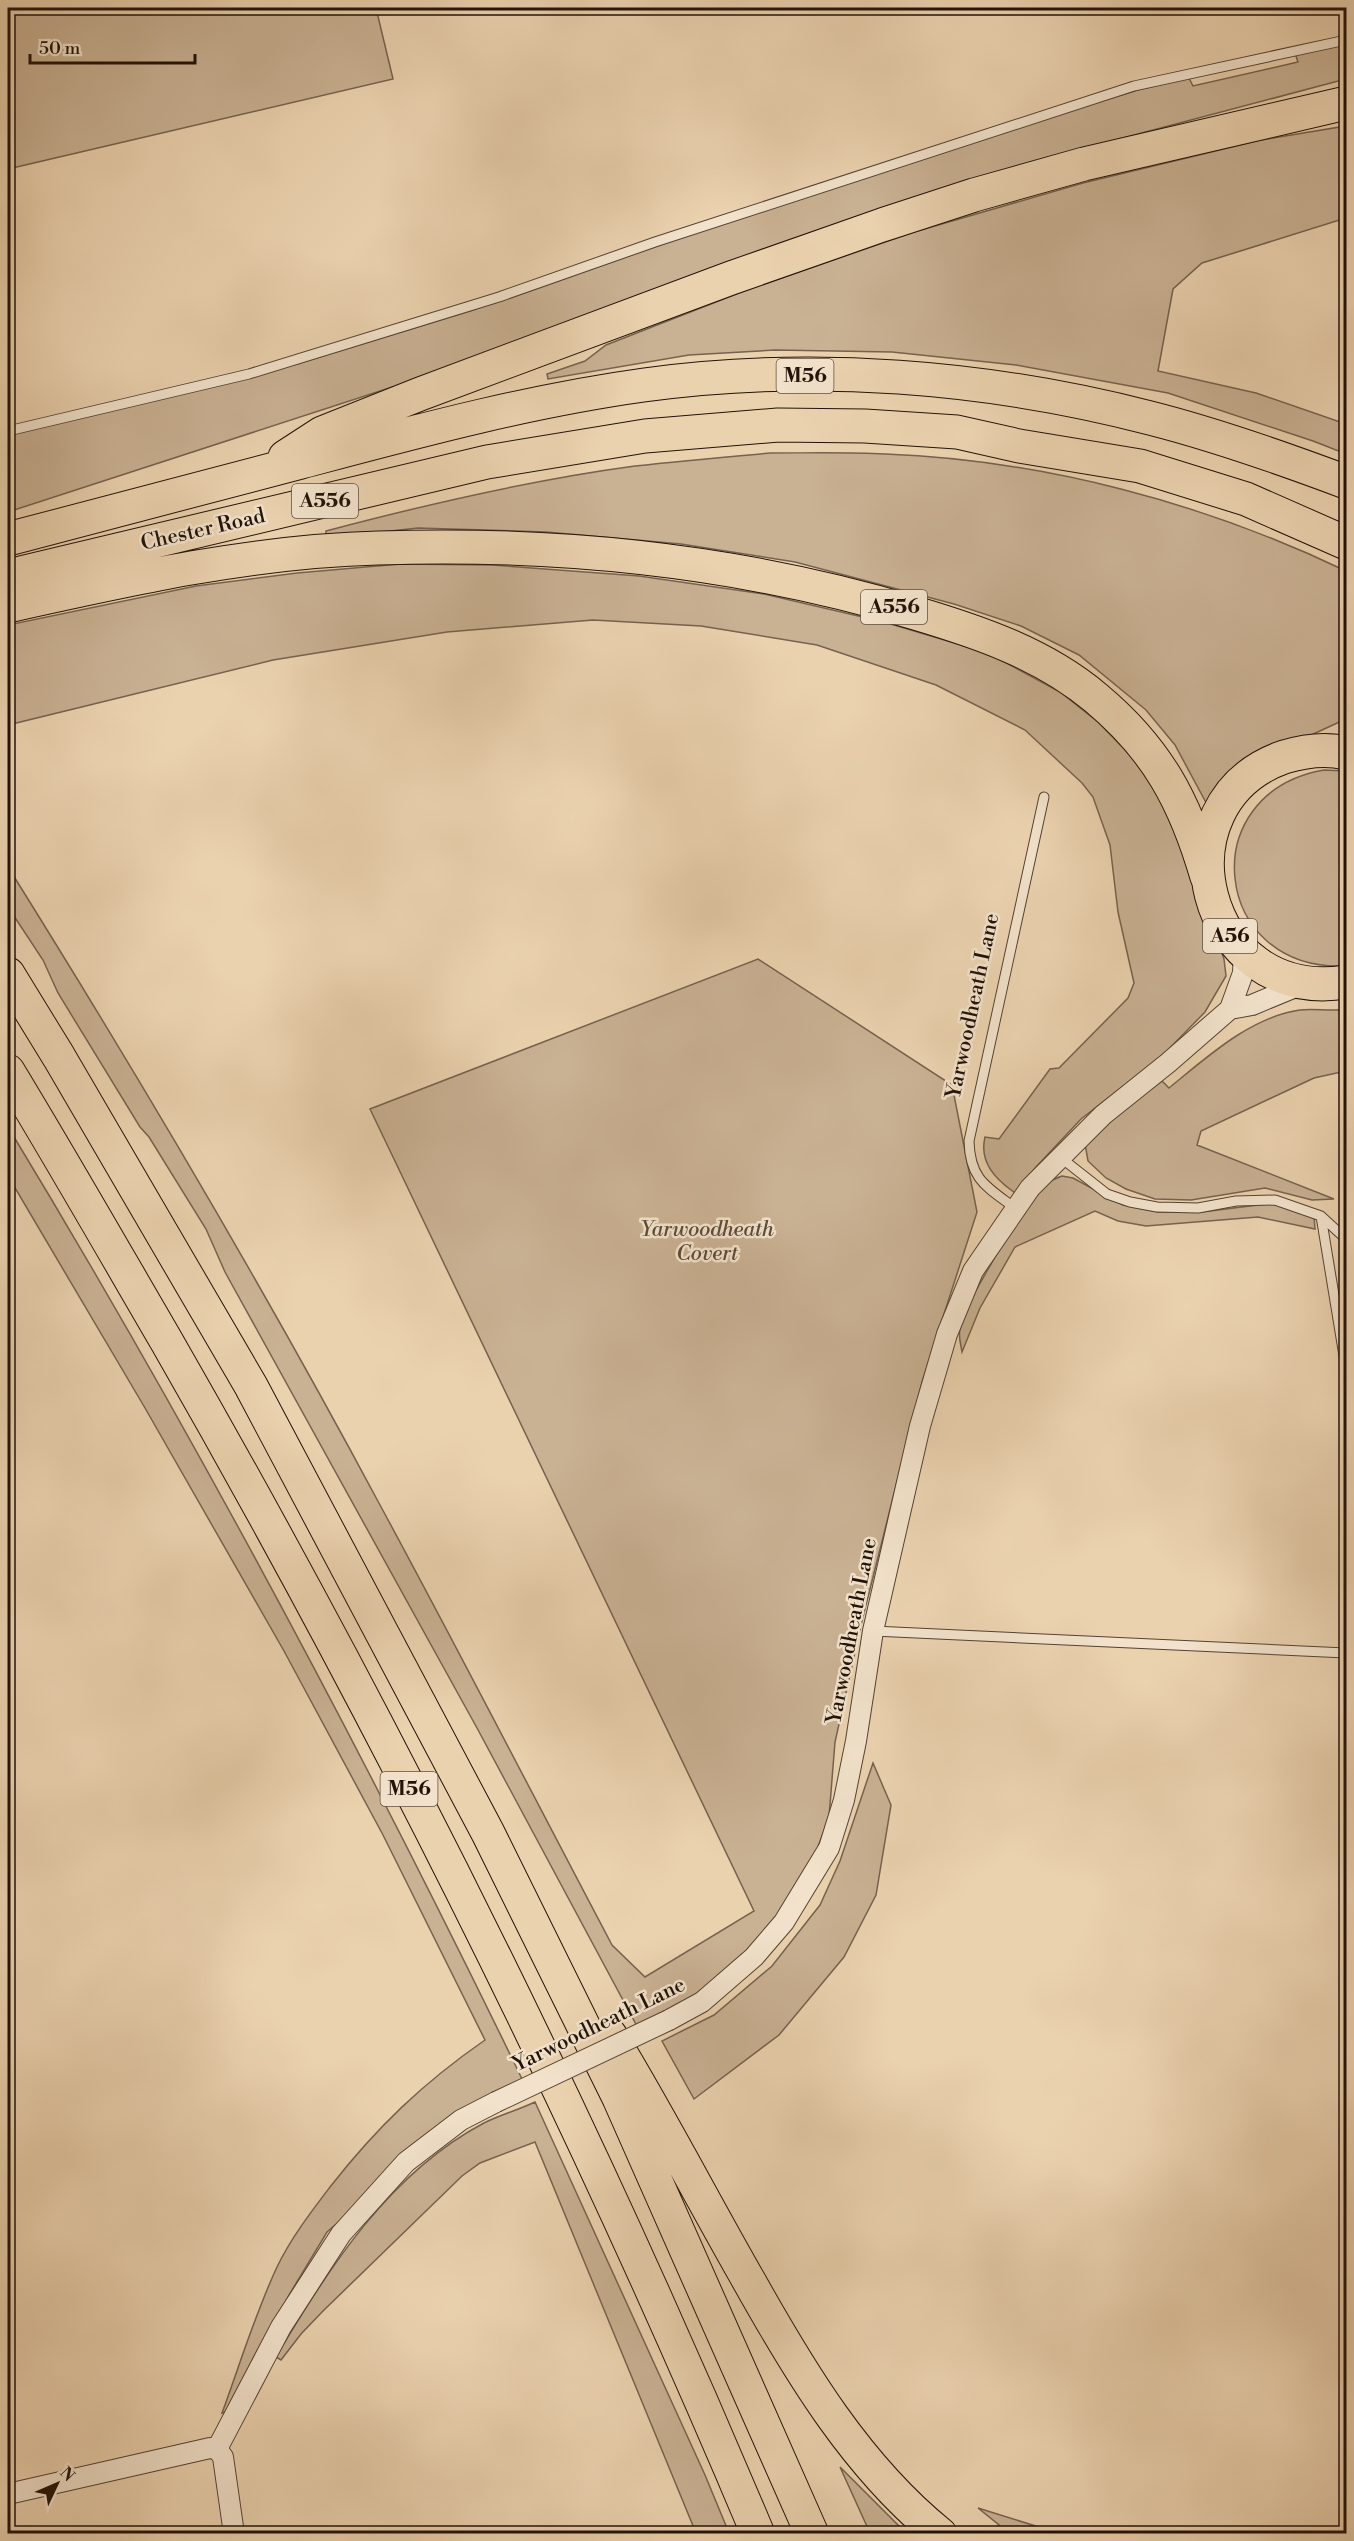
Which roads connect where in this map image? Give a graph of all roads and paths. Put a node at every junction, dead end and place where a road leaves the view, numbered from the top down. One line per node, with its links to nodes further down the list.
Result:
1 (1347, 40): 3 (lane)
2 (1347, 103): 4 (highway)
3 (8, 431)
4 (261, 473): 5 (highway, M56); 6 (highway, Chester Road)
5 (1347, 482)
6 (8, 539)
7 (1347, 543): 8 (highway, Chester Road / A556)
8 (8, 576)
9 (8, 606): 14 (highway, A556)
10 (1347, 737): 11 (highway, A56)
11 (1302, 751): 12 (highway, A56); 14 (highway, A56)
12 (1347, 753)
13 (1044, 797): 22 (lane, Yarwoodheath Lane)
14 (1207, 877): 15 (highway, A56)
15 (1244, 952): 18 (highway, A56); 19 (street, Yarwoodheath Lane)
16 (8, 974): 28 (highway, M56)
17 (1347, 982): 18 (highway, A56)
18 (1305, 983): 19 (street, Yarwoodheath Lane)
19 (1230, 1009): 21 (street, Yarwoodheath Lane)
20 (8, 1071): 32 (highway, M56)
21 (1060, 1157): 22 (street, Yarwoodheath Lane); 23 (lane)
22 (1016, 1208): 26 (street, Yarwoodheath Lane)
23 (1321, 1216): 24 (lane); 25 (lane)
24 (1347, 1239)
25 (1347, 1368)
26 (873, 1631): 27 (lane); 29 (street, Yarwoodheath Lane, bridge)
27 (1347, 1653)
28 (488, 1833): 33 (highway, M56); 34 (highway)
29 (217, 2449): 30 (street); 31 (street)
30 (8, 2494)
31 (234, 2534)
32 (758, 2534)
33 (812, 2534)
34 (940, 2534)

